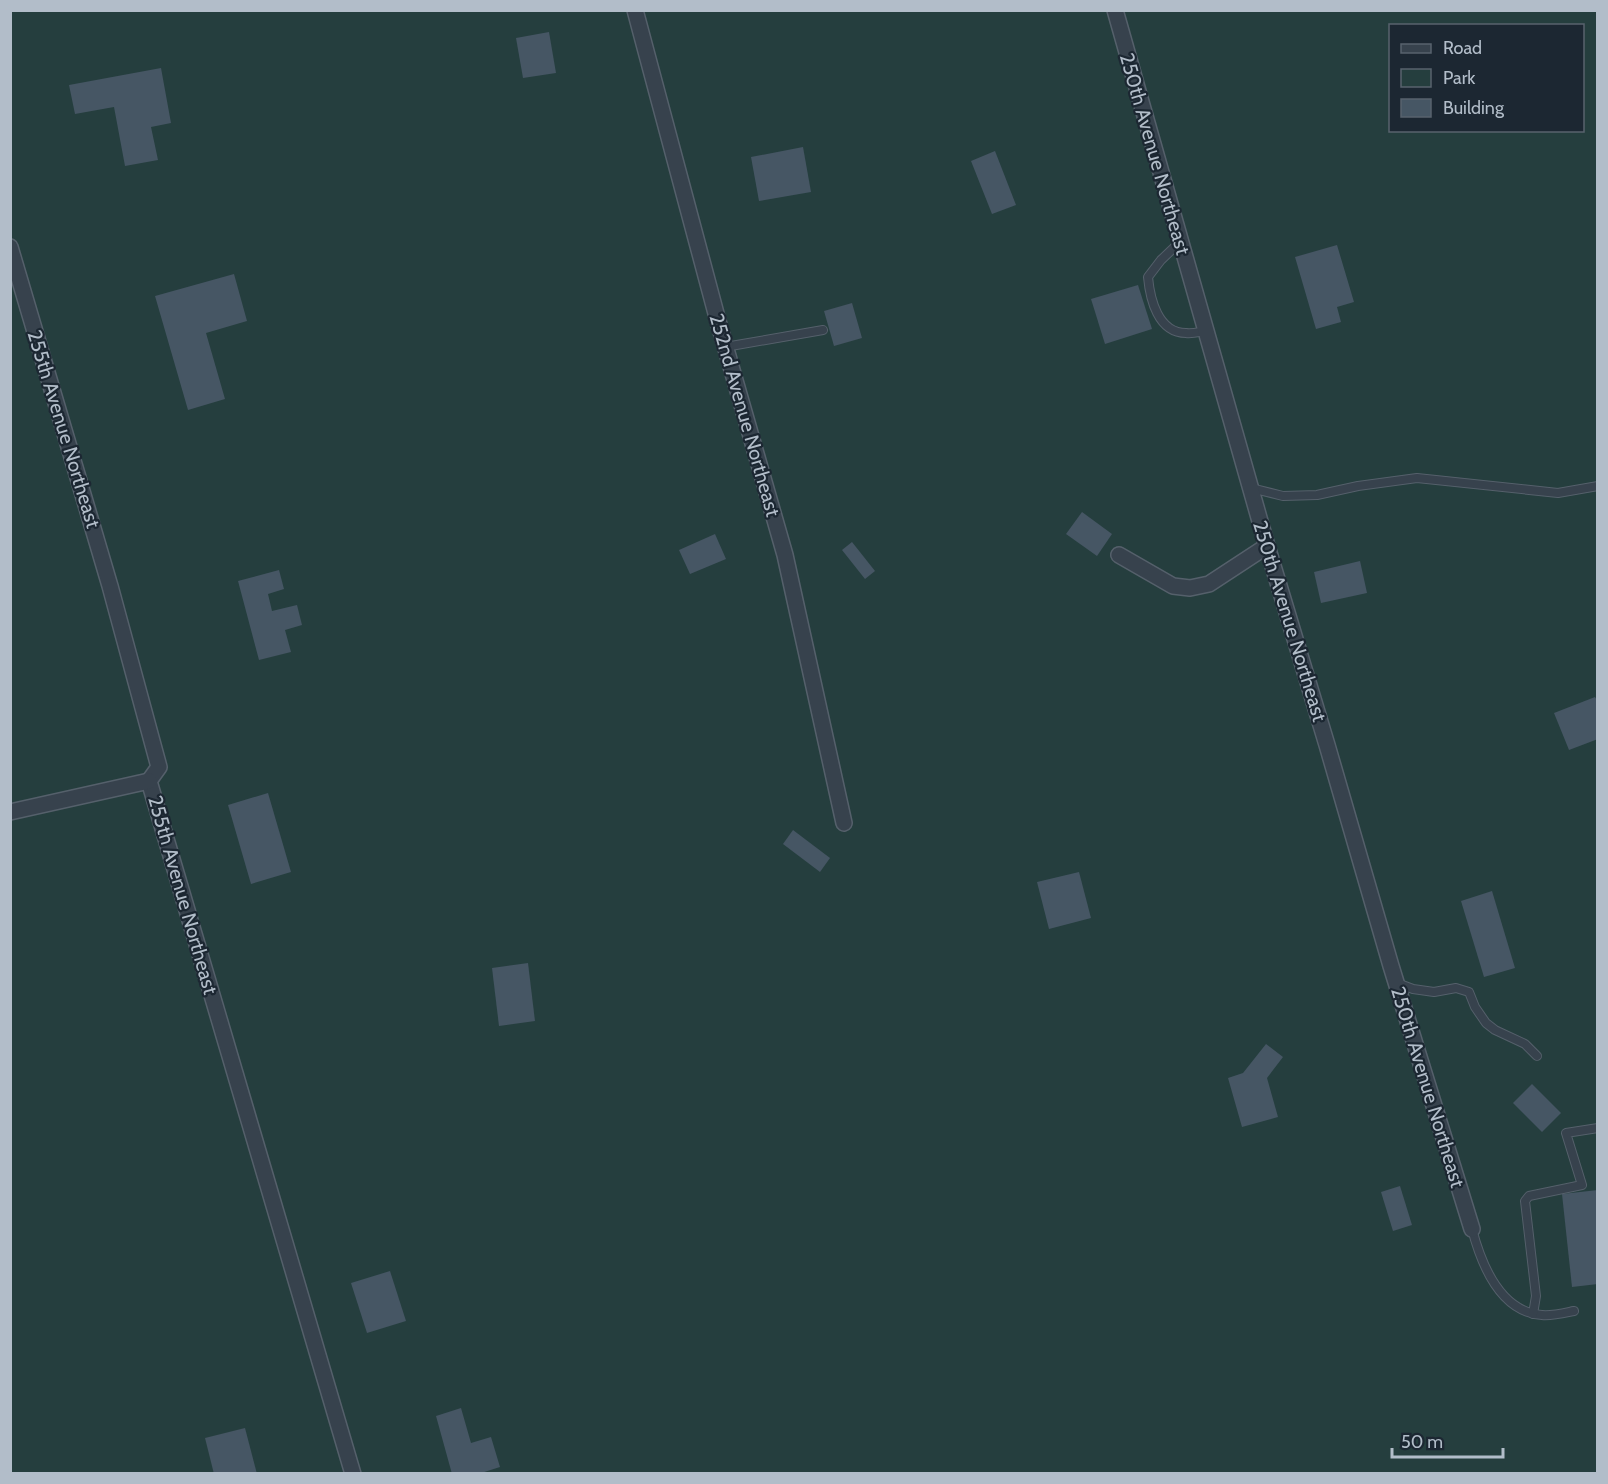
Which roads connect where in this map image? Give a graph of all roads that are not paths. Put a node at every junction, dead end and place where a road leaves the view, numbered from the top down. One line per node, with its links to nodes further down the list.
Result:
1 (635, 10): 7 (street, 252nd Avenue Northeast)
2 (1114, 10): 3 (street, 250th Avenue Northeast)
3 (1180, 242): 6 (street, 250th Avenue Northeast); 6 (lane)
4 (10, 247): 12 (street, 255th Avenue Northeast)
5 (823, 330): 7 (lane)
6 (1206, 331): 9 (street, 250th Avenue Northeast)
7 (725, 347): 14 (street, 252nd Avenue Northeast)
8 (1597, 486): 9 (lane)
9 (1251, 488): 10 (street, 250th Avenue Northeast)
10 (1267, 546): 11 (street); 15 (street, 250th Avenue Northeast)
11 (1119, 555)
12 (150, 781): 13 (street); 21 (street, 255th Avenue Northeast)
13 (10, 812)
14 (844, 823)
15 (1396, 983): 16 (lane); 18 (street, 250th Avenue Northeast)
16 (1536, 1056)
17 (1598, 1128): 20 (lane)
18 (1472, 1229): 20 (lane)
19 (1574, 1311): 20 (lane)
20 (1533, 1314)
21 (353, 1473)

